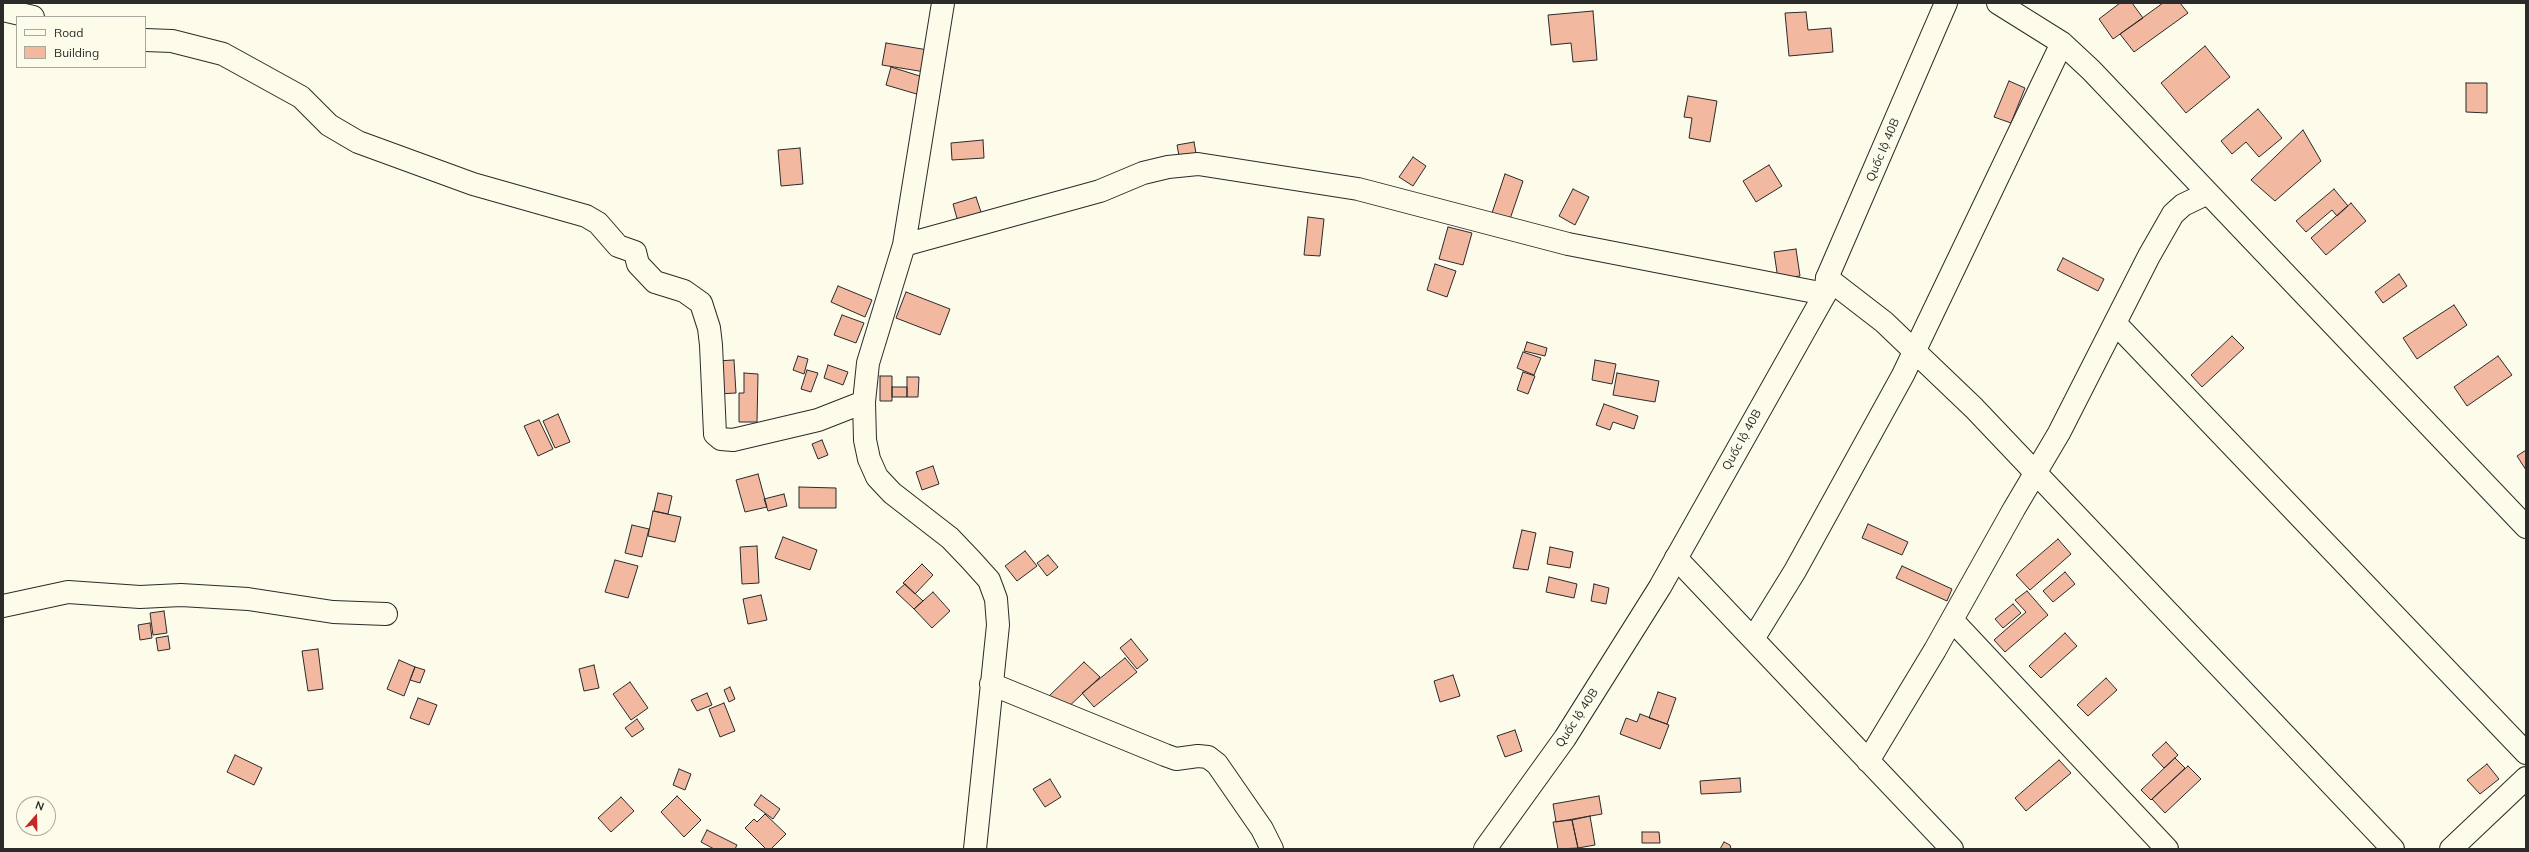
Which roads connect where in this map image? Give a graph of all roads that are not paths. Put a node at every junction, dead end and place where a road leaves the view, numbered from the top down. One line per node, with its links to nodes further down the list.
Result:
1 (943, 3): 9 (main road)
2 (1946, 3): 10 (main road, Quốc lộ 40B)
3 (1998, 3): 7 (main road)
4 (3, 10): 5 (main road)
5 (28, 16)
6 (146, 40): 13 (main road)
7 (2062, 43): 8 (main road); 12 (main road)
8 (2208, 193): 11 (main road); 15 (main road)
9 (904, 245): 10 (main road); 13 (main road)
10 (1826, 286): 12 (main road); 16 (main road, Quốc lộ 40B)
11 (2115, 323): 14 (main road); 22 (main road)
12 (1914, 351): 14 (main road); 20 (main road)
13 (864, 402): 21 (main road)
14 (2036, 473): 19 (main road); 30 (main road)
15 (2526, 527)
16 (1676, 558): 20 (main road); 27 (main road, Quốc lộ 40B)
17 (3, 606): 18 (main road)
18 (386, 614)
19 (1952, 620): 23 (main road); 29 (main road)
20 (1753, 639): 23 (main road)
21 (991, 684): 25 (main road); 26 (main road)
22 (2526, 752)
23 (1868, 761): 28 (main road)
24 (2526, 778): 31 (main road)
25 (975, 849)
26 (1272, 849)
27 (1485, 849)
28 (1952, 849)
29 (2167, 849)
30 (2393, 849)
31 (2451, 849)

